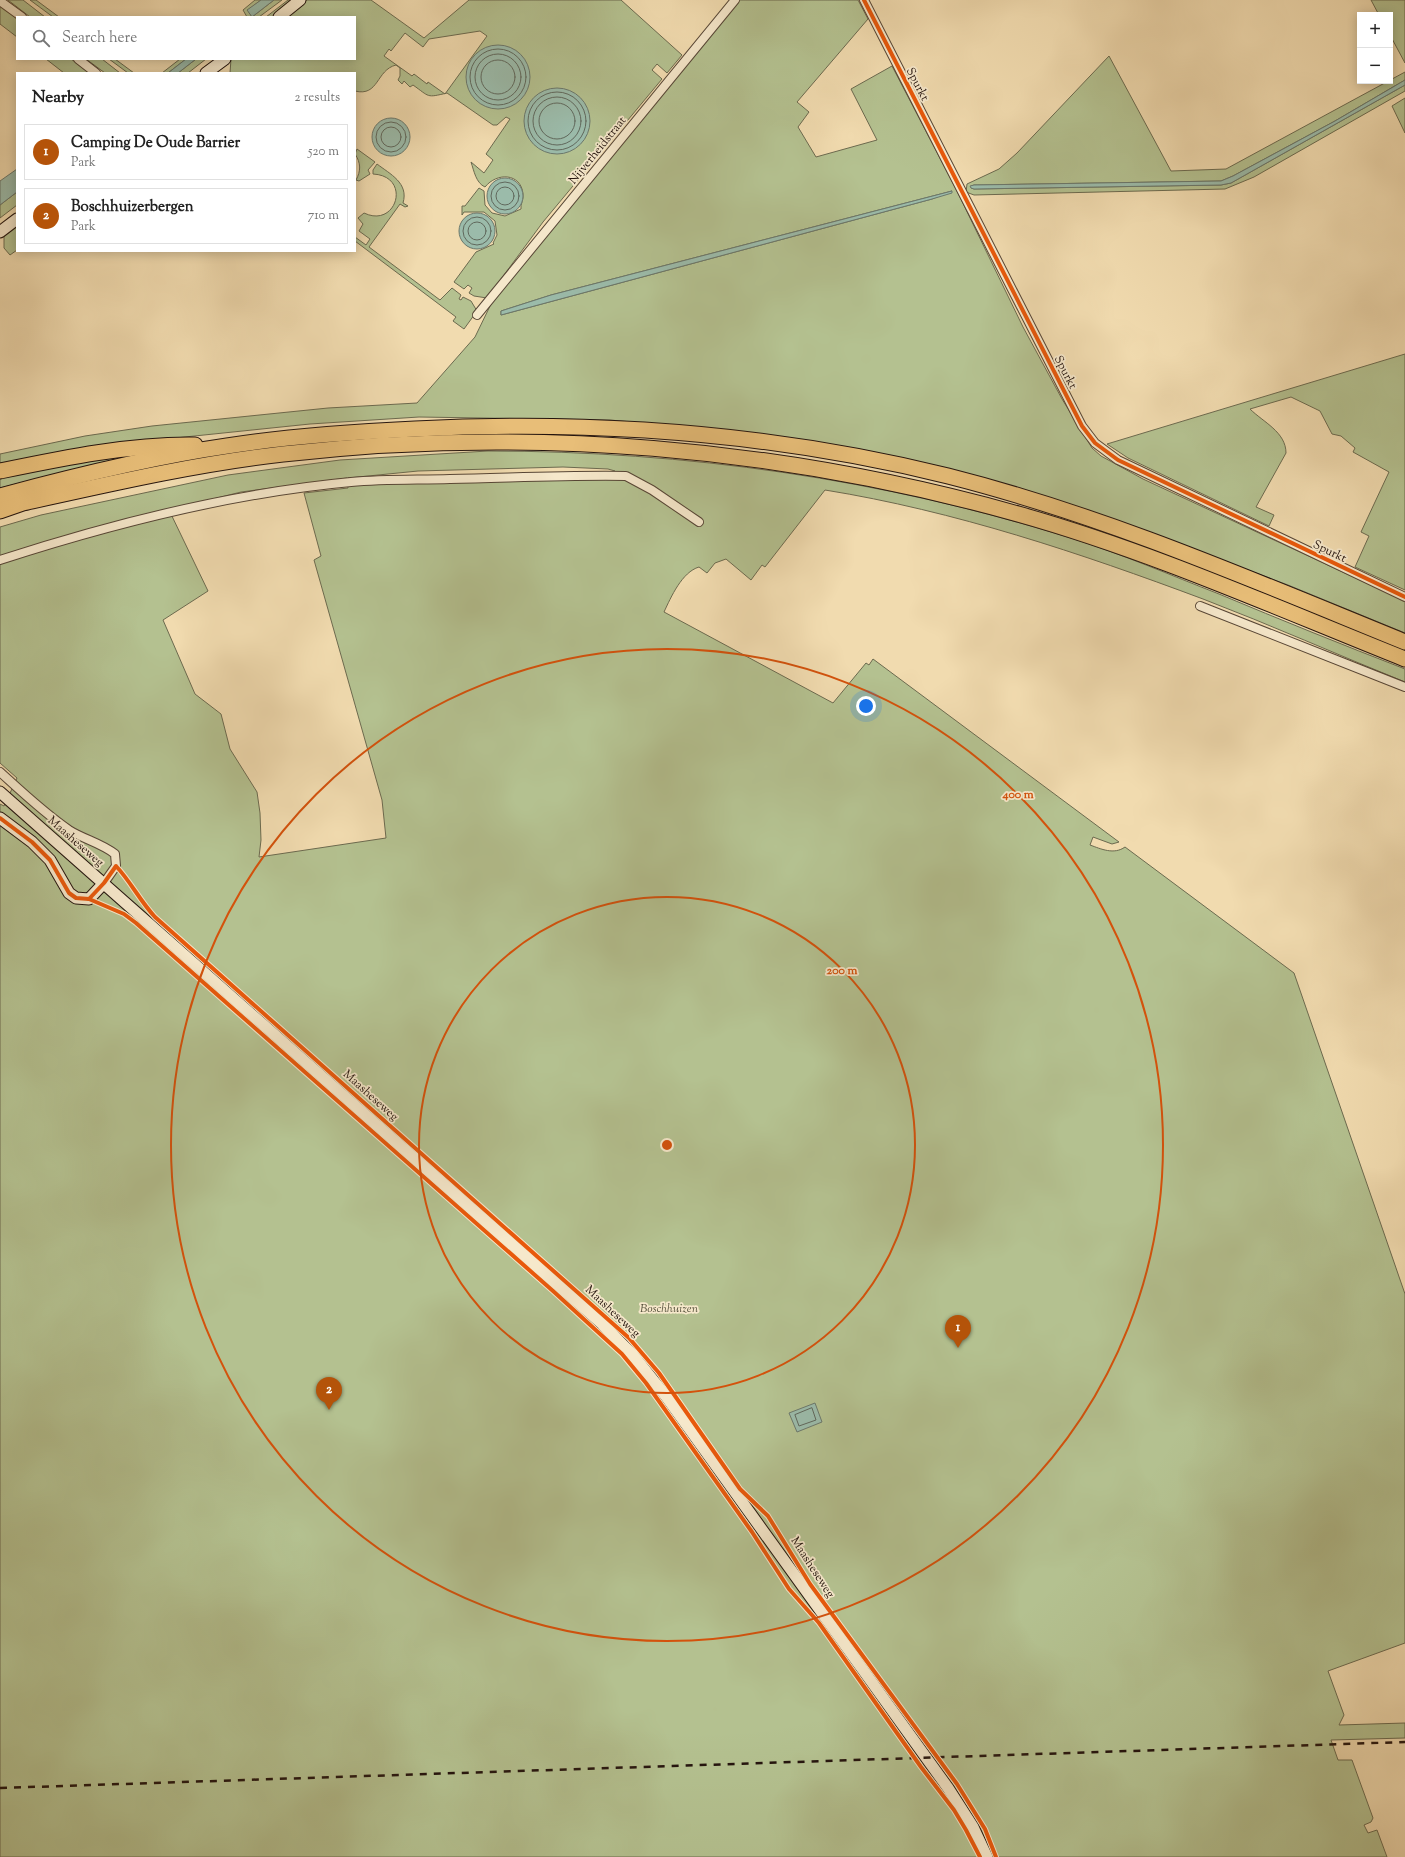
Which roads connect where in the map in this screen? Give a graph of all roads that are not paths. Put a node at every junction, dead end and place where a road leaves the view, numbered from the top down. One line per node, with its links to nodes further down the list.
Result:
1 (300, 0): 6 (main road)
2 (735, 0): 13 (street, Nijverheidstraat)
3 (864, 0): 20 (street, Spurkt)
4 (0, 1): 5 (street)
5 (21, 16)
6 (280, 16)
7 (79, 60): 9 (street)
8 (223, 60): 10 (main road)
9 (95, 72)
10 (207, 72)
11 (16, 219): 12 (main road)
12 (0, 232)
13 (477, 315)
14 (231, 445): 15 (highway); 16 (highway); 22 (highway)
15 (0, 471)
16 (0, 496)
17 (0, 511): 23 (highway)
18 (699, 522): 19 (street)
19 (0, 560)
20 (1405, 597)
21 (1200, 606): 24 (street)
22 (1405, 642)
23 (1405, 659)
24 (1405, 687)
25 (0, 772): 29 (street)
26 (0, 792): 27 (main road, Maasheseweg)
27 (5, 799): 29 (main road, Maasheseweg)
28 (0, 818): 29 (main road)
29 (104, 883): 30 (main road, Maasheseweg)
30 (987, 1857)

